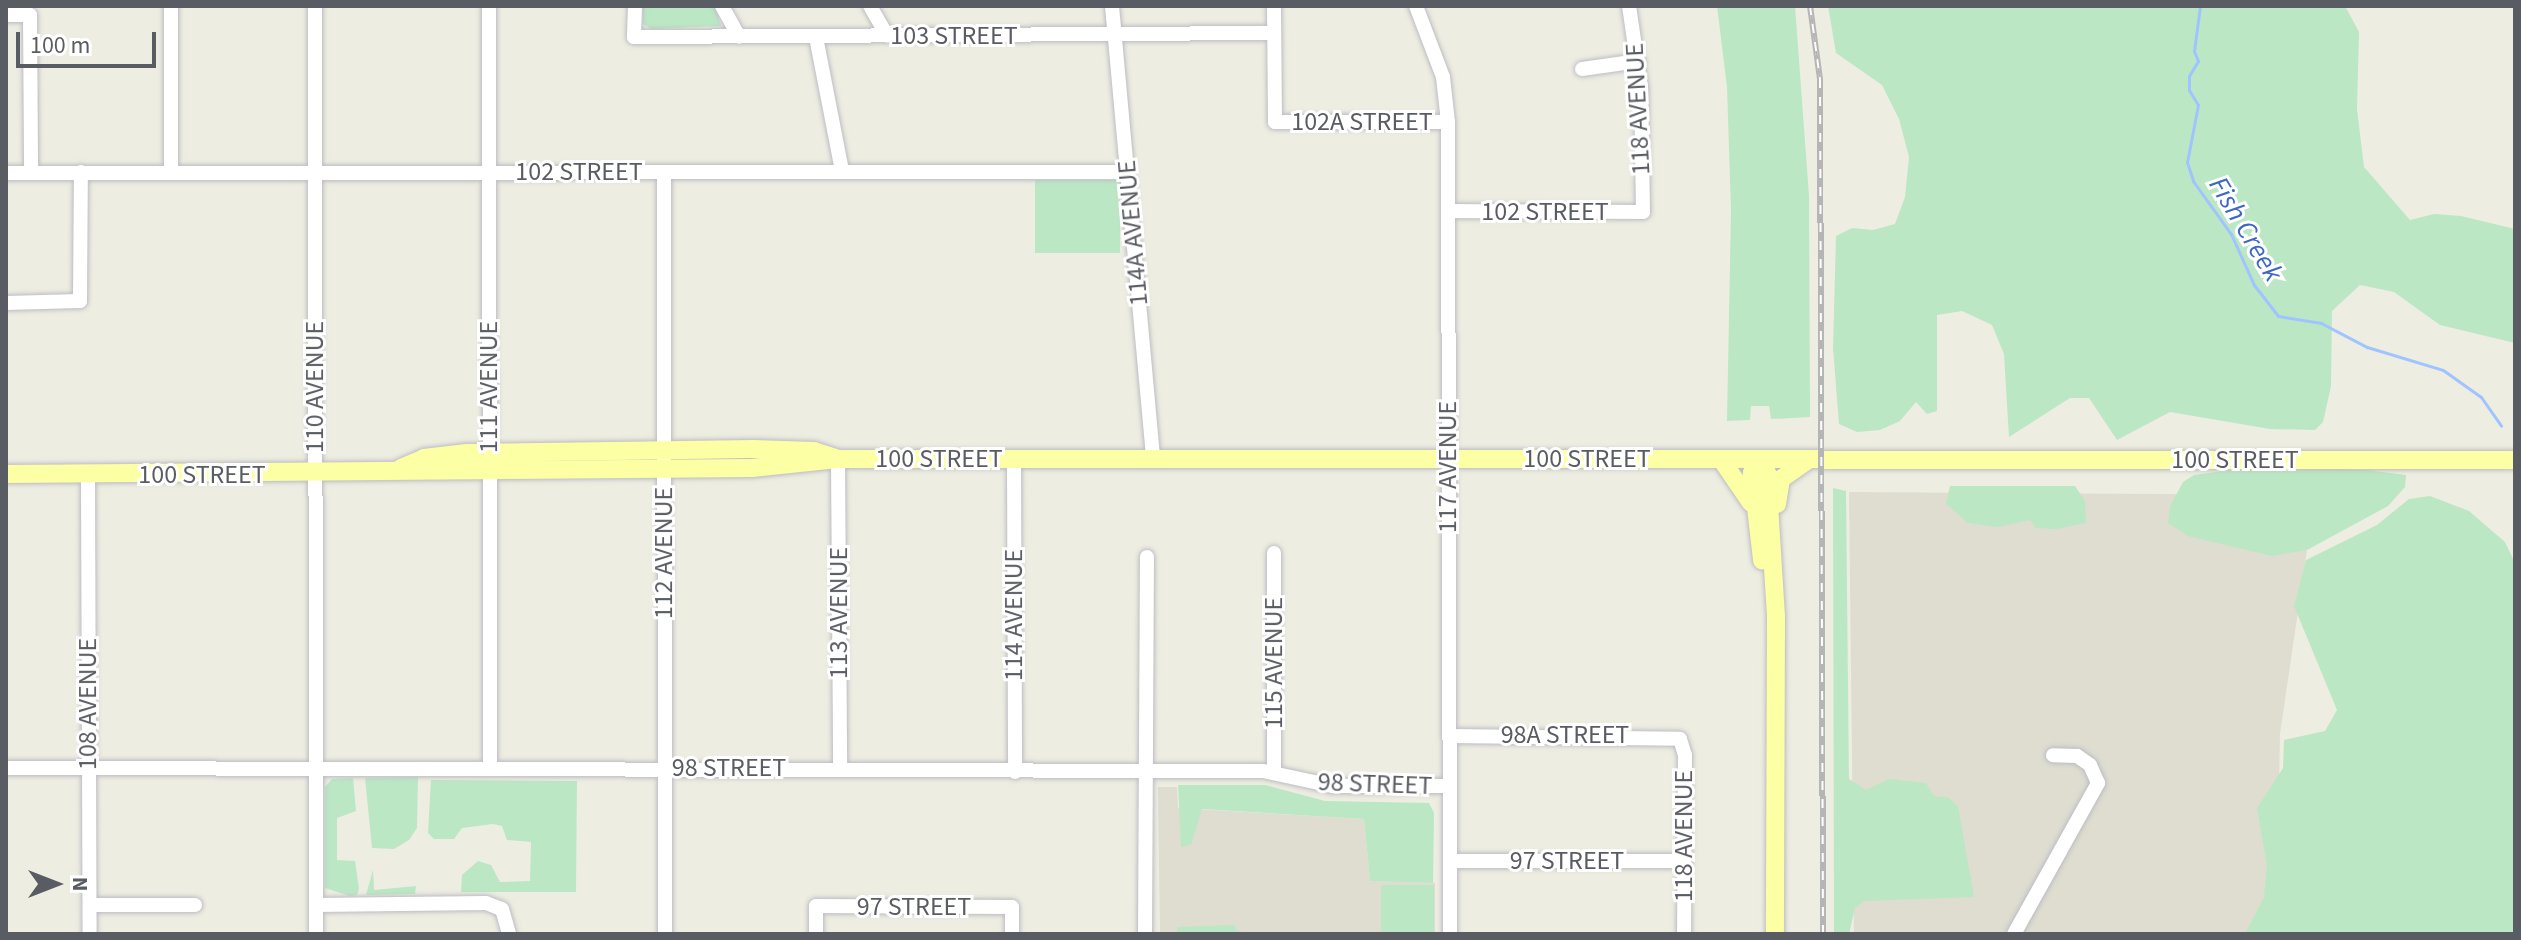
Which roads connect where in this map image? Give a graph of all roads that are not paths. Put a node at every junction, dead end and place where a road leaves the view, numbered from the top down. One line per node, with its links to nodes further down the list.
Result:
1 (171, 6): 24 (street)
2 (315, 6): 20 (street, 110 AVENUE)
3 (489, 6): 25 (street, 111 AVENUE)
4 (635, 6): 15 (street, 103 STREET)
5 (722, 6): 15 (street)
6 (870, 6): 13 (street)
7 (1112, 6): 14 (street, 114A AVENUE)
8 (1274, 6): 12 (street)
9 (1416, 6): 19 (street, 117 AVENUE)
10 (1629, 6): 17 (street, 118 AVENUE)
11 (6, 15): 22 (street)
12 (1274, 33): 14 (street, 103 STREET); 19 (street, 102A STREET)
13 (887, 35): 14 (street, 103 STREET); 16 (street, 103 STREET)
14 (1115, 36): 27 (street, 114A AVENUE)
15 (739, 37): 16 (street, 103 STREET)
16 (816, 37): 21 (street)
17 (1638, 61): 18 (street); 30 (street, 118 AVENUE)
18 (1582, 69)
19 (1448, 122): 29 (street, 117 AVENUE)
20 (315, 171): 24 (street, 102 STREET); 25 (street, 102 STREET); 43 (street, 110 AVENUE)
21 (842, 171): 26 (street, 102 STREET); 27 (street, 102 STREET)
22 (31, 172): 23 (street, 102 STREET); 28 (street, 102 STREET)
23 (81, 172): 24 (street, 102 STREET); 31 (street)
24 (171, 172)
25 (489, 172): 26 (street, 102 STREET); 41 (street, 111 AVENUE)
26 (664, 172): 33 (street, 112 AVENUE)
27 (1128, 172): 36 (street, 114A AVENUE)
28 (6, 173)
29 (1448, 211): 30 (street, 102 STREET); 32 (street, 117 AVENUE)
30 (1643, 212)
31 (6, 303)
32 (1448, 456): 36 (main road, 100 STREET); 37 (main road, 100 STREET); 50 (street, 117 AVENUE)
33 (664, 459): 34 (main road, 100 STREET); 41 (main road, 100 STREET); 54 (street, 112 AVENUE)
34 (838, 459): 35 (main road, 100 STREET); 57 (street, 113 AVENUE)
35 (1014, 459): 36 (main road, 100 STREET); 60 (street, 114 AVENUE)
36 (1153, 459)
37 (1721, 459): 38 (main road, 100 STREET); 45 (main road)
38 (1759, 459): 39 (main road, 100 STREET); 45 (main road); 48 (main road)
39 (1809, 459): 40 (main road, 100 STREET); 48 (main road)
40 (2515, 460)
41 (490, 461): 43 (main road, 100 STREET); 58 (street, 111 AVENUE)
42 (6, 474): 44 (main road, 100 STREET)
43 (315, 474): 44 (main road, 100 STREET); 53 (street, 110 AVENUE)
44 (88, 475): 56 (street, 108 AVENUE)
45 (1753, 509): 49 (main road)
46 (1274, 553): 61 (street, 115 AVENUE)
47 (1147, 557): 59 (street)
48 (1773, 572): 49 (main road)
49 (1775, 682): 77 (main road)
50 (1450, 736): 51 (street, 98A STREET); 62 (street, 117 AVENUE)
51 (1680, 739): 64 (street, 118 AVENUE)
52 (2053, 755): 78 (street)
53 (315, 767): 56 (street, 98 STREET); 58 (street, 98 STREET); 67 (street, 110 AVENUE)
54 (665, 767): 57 (street, 98 STREET); 58 (street, 98 STREET); 71 (street, 112 AVENUE)
55 (6, 768): 56 (street, 98 STREET)
56 (88, 768): 65 (street, 108 AVENUE)
57 (840, 768): 60 (street, 98 STREET)
58 (490, 769)
59 (1146, 771): 60 (street, 98 STREET); 61 (street, 98 STREET); 74 (street)
60 (1015, 772)
61 (1274, 773): 62 (street, 98 STREET)
62 (1450, 786): 63 (street, 117 AVENUE)
63 (1450, 861): 64 (street, 97 STREET); 75 (street, 117 AVENUE)
64 (1684, 861): 76 (street, 118 AVENUE)
65 (90, 905): 66 (street); 68 (street, 108 AVENUE)
66 (195, 905)
67 (316, 905): 69 (street, 110 AVENUE); 70 (street)
68 (90, 934)
69 (316, 934)
70 (509, 934)
71 (665, 934)
72 (816, 934): 73 (street, 97 STREET)
73 (1012, 934)
74 (1145, 934)
75 (1450, 934)
76 (1684, 934)
77 (1775, 934)
78 (2014, 934)

